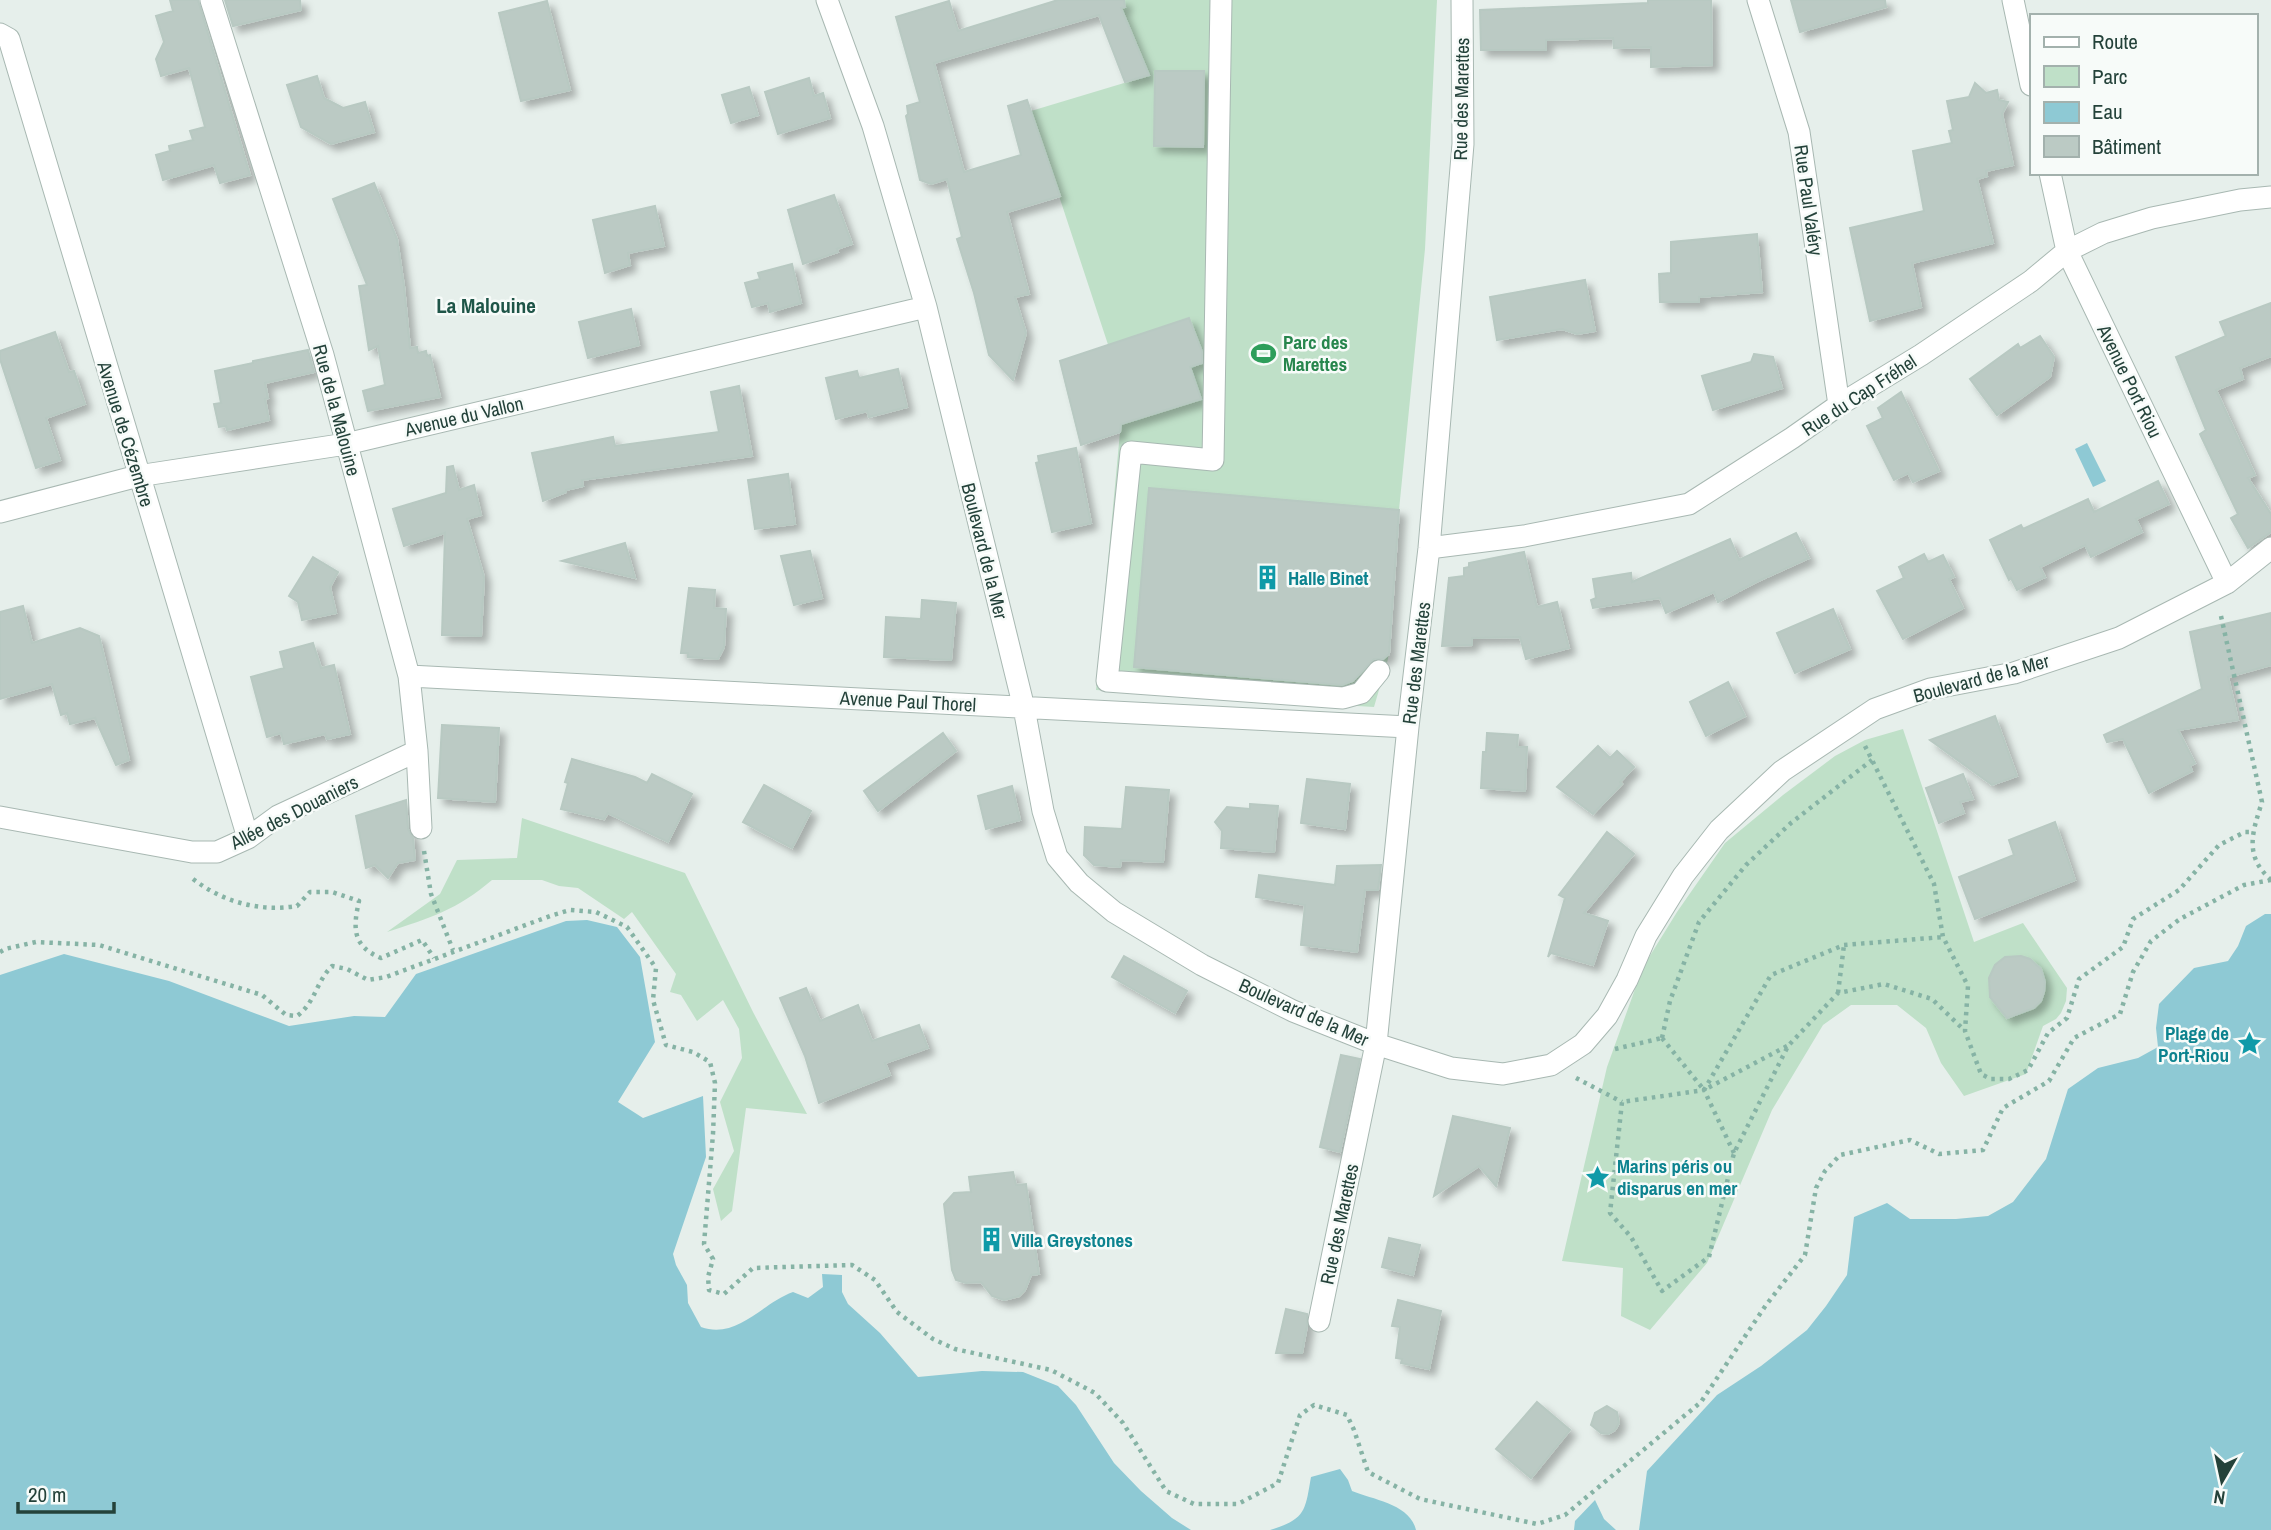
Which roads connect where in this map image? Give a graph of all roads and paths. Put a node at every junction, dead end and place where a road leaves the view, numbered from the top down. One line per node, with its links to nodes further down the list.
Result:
1 (211, 0): 14 (street, Rue de la Malouine)
2 (827, 0): 12 (street, Boulevard de la Mer)
3 (1221, 0): 20 (street)
4 (1462, 0): 17 (street, Rue des Marettes)
5 (1758, 0): 13 (street, Rue Paul Valéry)
6 (2013, 0): 8 (street)
7 (0, 34): 15 (street, Avenue de Cézembre)
8 (2030, 80)
9 (2050, 175): 11 (street, Avenue Port Riou)
10 (2271, 197): 11 (street, Rue du Cap Fréhel)
11 (2067, 251): 13 (street, Rue du Cap Fréhel); 19 (street, Avenue Port Riou)
12 (926, 307): 14 (street, Avenue du Vallon); 22 (street, Boulevard de la Mer)
13 (1839, 405): 17 (street, Rue du Cap Fréhel)
14 (346, 444): 15 (street, Avenue du Vallon); 21 (street, Rue de la Malouine)
15 (138, 476): 16 (street, Avenue du Vallon); 30 (street, Avenue de Cézembre)
16 (0, 512)
17 (1429, 548): 24 (street, Rue des Marettes)
18 (2271, 548): 19 (street, Boulevard de la Mer)
19 (2220, 585): 23 (street, Boulevard de la Mer); 29 (path)
20 (1379, 671)
21 (409, 676): 22 (street, Avenue Paul Thorel); 25 (street, Rue de la Malouine)
22 (1024, 708): 24 (street, Avenue Paul Thorel); 40 (street, Boulevard de la Mer)
23 (1854, 723): 26 (path); 42 (street, Boulevard de la Mer)
24 (1408, 727): 40 (street, Rue des Marettes)
25 (418, 751): 28 (street, Rue de la Malouine); 30 (street, Allée des Douaniers)
26 (1872, 760): 33 (path); 43 (path)
27 (0, 817): 30 (street, Allée des Douaniers)
28 (421, 828): 35 (path)
29 (2252, 831): 32 (path); 39 (path)
30 (248, 838)
31 (189, 875): 37 (path)
32 (2271, 880): 35 (path)
33 (1943, 937): 34 (path); 39 (path)
34 (1844, 945): 38 (path); 43 (path)
35 (453, 950): 37 (path)
36 (0, 952): 37 (path)
37 (434, 958)
38 (1838, 993): 39 (path); 41 (path)
39 (1965, 1031)
40 (1376, 1044): 42 (street, Boulevard de la Mer); 46 (street, Rue des Marettes)
41 (1788, 1046): 43 (path); 45 (path)
42 (1551, 1065): 44 (path)
43 (1704, 1090): 44 (path); 45 (path)
44 (1622, 1102): 45 (path)
45 (1734, 1153)
46 (1319, 1321)

